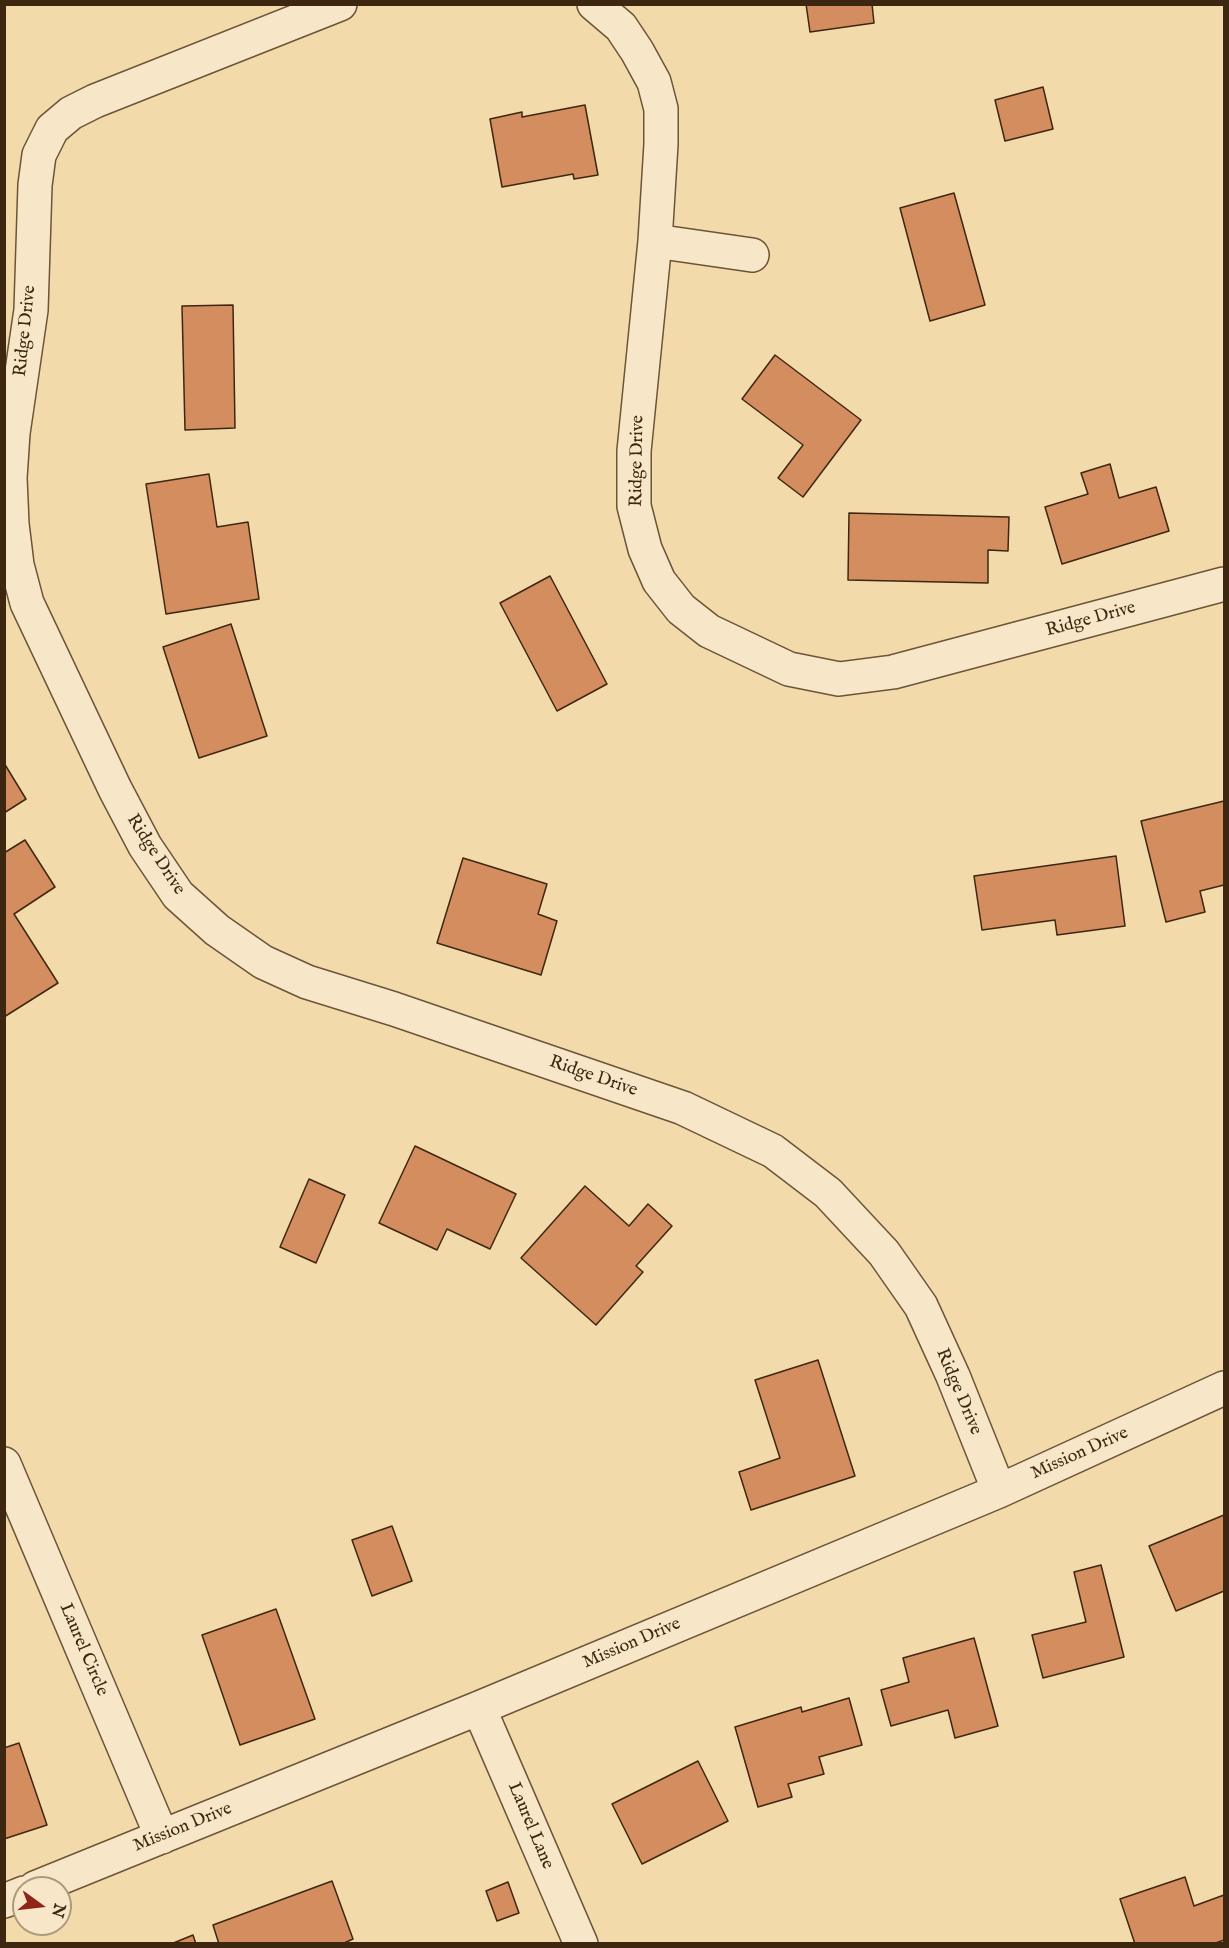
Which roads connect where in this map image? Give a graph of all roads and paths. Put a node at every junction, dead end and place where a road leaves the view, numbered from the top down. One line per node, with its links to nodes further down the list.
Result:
1 (340, 4): 8 (street, Ridge Drive)
2 (594, 4): 3 (street, Ridge Drive)
3 (655, 241): 4 (street); 5 (street, Ridge Drive)
4 (752, 255)
5 (1224, 584)
6 (1224, 1388): 8 (street, Mission Drive)
7 (4, 1464): 10 (street, Laurel Circle)
8 (999, 1491): 9 (street, Mission Drive)
9 (480, 1708): 10 (street, Mission Drive); 12 (street, Laurel Lane)
10 (162, 1837): 11 (street, Mission Drive)
11 (66, 1876)
12 (581, 1944)

